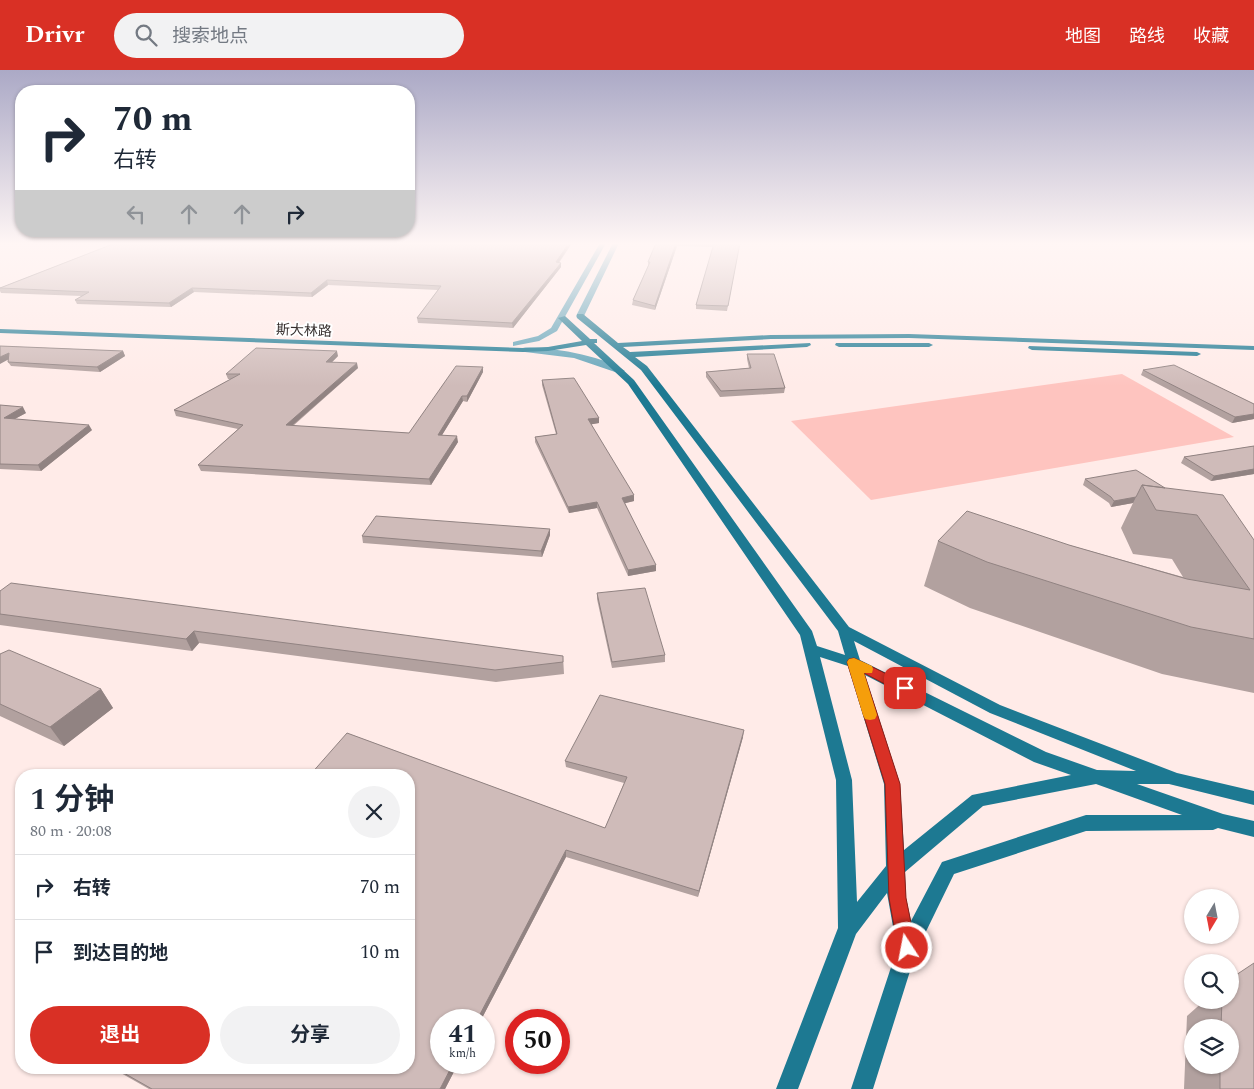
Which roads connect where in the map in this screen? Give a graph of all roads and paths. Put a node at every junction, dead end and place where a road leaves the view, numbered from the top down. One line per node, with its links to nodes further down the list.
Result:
1 (577, 291): 4 (street)
2 (593, 291): 3 (street)
3 (580, 316): 7 (main road)
4 (562, 318): 7 (main road); 9 (street)
5 (0, 323): 9 (main road, 斯大林路)
6 (0, 331): 9 (main road, 斯大林路)
7 (594, 337): 8 (main road); 9 (main road, 斯大林路); 13 (main road)
8 (616, 345): 10 (main road); 11 (main road)
9 (520, 347): 13 (street)
10 (1254, 348)
11 (627, 355): 12 (main road); 14 (main road)
12 (1254, 357)
13 (621, 371): 15 (main road)
14 (844, 630): 16 (main road); 18 (main road)
15 (811, 649): 16 (main road); 23 (main road)
16 (854, 662): 17 (main road); 22 (main road)
17 (1095, 777): 18 (main road); 20 (main road); 22 (main road)
18 (1175, 779): 19 (main road)
19 (1254, 798)
20 (1223, 822): 21 (main road); 24 (main road)
21 (1254, 829)
22 (896, 868): 23 (main road); 24 (main road)
23 (848, 928): 25 (main road)
24 (907, 948): 26 (main road)
25 (787, 1089)
26 (862, 1089)

